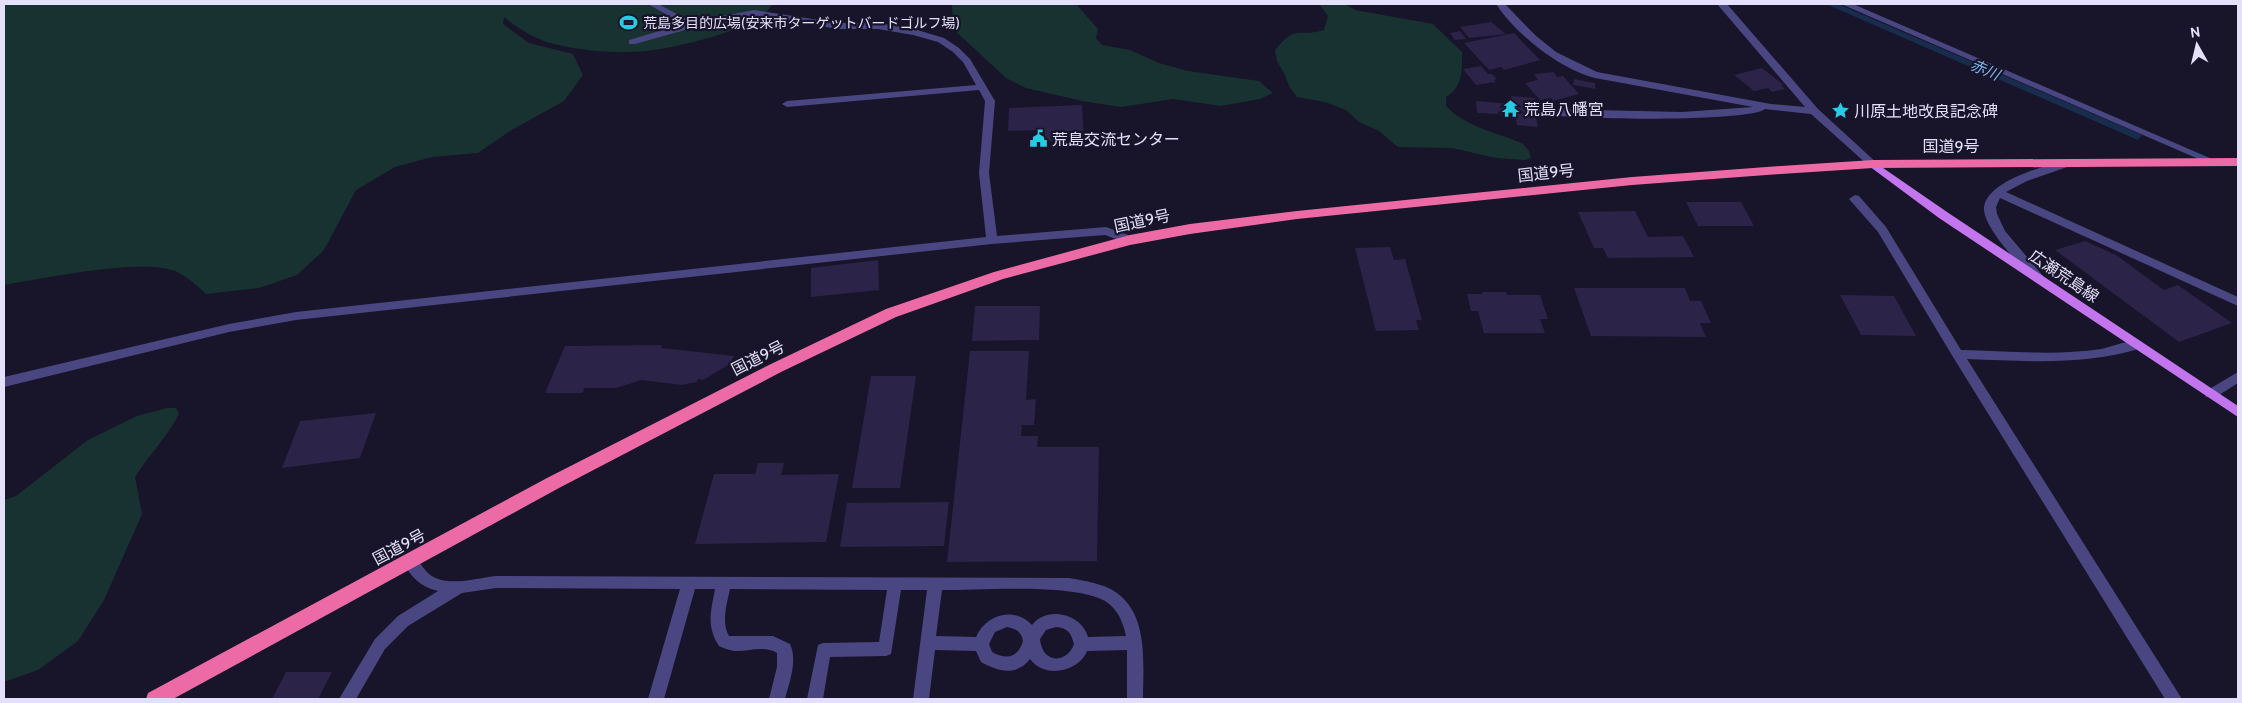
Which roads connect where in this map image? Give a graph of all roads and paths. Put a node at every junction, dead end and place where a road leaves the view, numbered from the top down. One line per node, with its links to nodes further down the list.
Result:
1 (652, 4): 5 (street)
2 (1500, 4): 9 (street)
3 (1722, 4): 10 (street)
4 (1846, 4): 12 (street)
5 (691, 25): 6 (street); 7 (street)
6 (632, 42)
7 (983, 87): 8 (street); 18 (street)
8 (787, 104)
9 (1771, 107): 10 (street); 11 (street)
10 (1814, 111): 15 (street)
11 (1548, 112)
12 (2214, 162): 13 (highway, 国道9号); 14 (highway, 国道9号)
13 (2238, 162)
14 (2069, 163): 15 (highway, 国道9号); 16 (street)
15 (1873, 164): 19 (highway, 国道9号); 20 (main road, 広瀬荒島線)
16 (1998, 193): 20 (street); 21 (street)
17 (1855, 199): 23 (street)
18 (992, 240): 19 (street); 25 (street)
19 (1130, 240): 28 (highway, 国道9号)
20 (2041, 281): 22 (main road, 広瀬荒島線)
21 (2238, 302)
22 (2138, 345): 23 (street); 26 (main road, 広瀬荒島線)
23 (1957, 354): 46 (street)
24 (2238, 377): 26 (street)
25 (4, 382)
26 (2211, 394): 27 (main road, 広瀬荒島線)
27 (2238, 412)
28 (410, 561): 33 (street); 39 (highway, 国道9号)
29 (689, 583): 30 (street); 33 (street); 41 (street)
30 (724, 583): 31 (street); 42 (street)
31 (895, 583): 32 (street); 43 (street)
32 (935, 584): 34 (street); 36 (street)
33 (460, 588): 40 (street)
34 (928, 643): 37 (street); 44 (street)
35 (1031, 643): 37 (street); 37 (street); 38 (street); 38 (street)
36 (1134, 643): 38 (street); 45 (street)
37 (981, 644)
38 (1082, 644)
39 (155, 699)
40 (347, 699)
41 (656, 699)
42 (777, 699)
43 (815, 699)
44 (921, 699)
45 (1135, 699)
46 (2174, 699)

